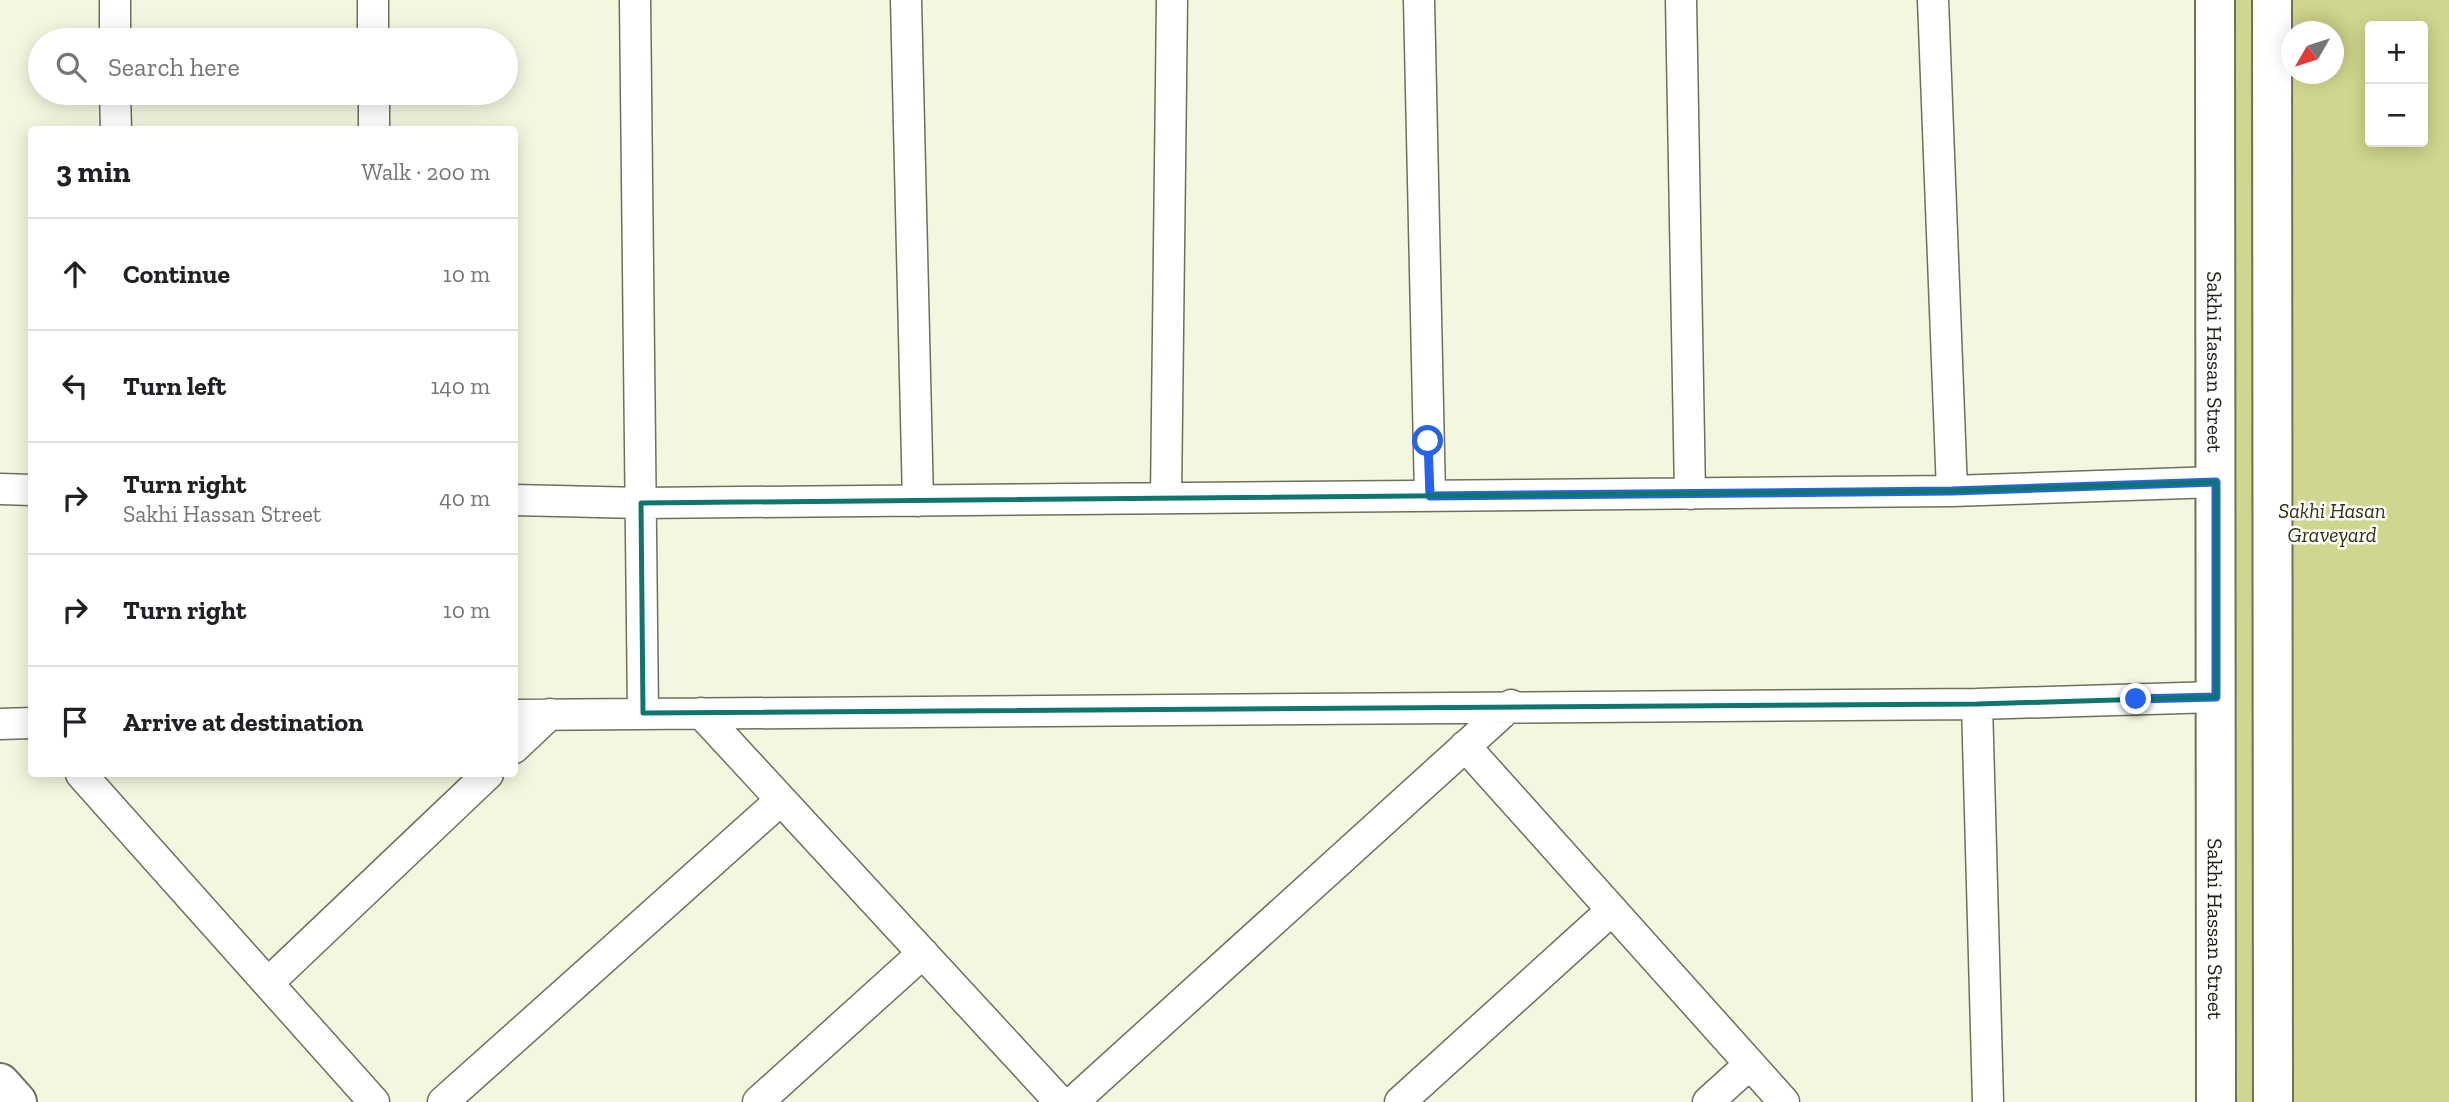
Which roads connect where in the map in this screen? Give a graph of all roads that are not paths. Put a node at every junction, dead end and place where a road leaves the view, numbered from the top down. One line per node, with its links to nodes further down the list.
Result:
1 (115, 0): 11 (street)
2 (373, 0): 12 (street)
3 (635, 0): 26 (street)
4 (906, 0): 25 (street)
5 (1172, 0): 23 (street)
6 (1419, 0): 22 (street)
7 (1681, 0): 21 (street)
8 (1933, 0): 20 (street)
9 (2215, 0): 17 (street, Sakhi Hassan Street)
10 (2272, 0): 57 (street)
11 (115, 28)
12 (373, 28)
13 (115, 105): 15 (street)
14 (374, 105): 16 (street)
15 (116, 126)
16 (374, 126)
17 (2216, 482): 20 (street); 27 (street, Sakhi Hassan Street)
18 (0, 489): 19 (street)
19 (28, 490)
20 (1952, 491): 21 (street)
21 (1690, 494): 22 (street)
22 (1430, 496): 23 (street)
23 (1166, 498): 25 (street)
24 (518, 500): 26 (street)
25 (918, 500): 26 (street)
26 (641, 503): 30 (street)
27 (2216, 697): 28 (street); 56 (street, Sakhi Hassan Street)
28 (1978, 704): 29 (street); 55 (street)
29 (1511, 705): 31 (street); 37 (street)
30 (643, 713): 31 (street); 32 (street)
31 (701, 713): 40 (street)
32 (550, 714): 33 (street); 36 (street)
33 (518, 715)
34 (28, 723): 35 (street)
35 (0, 724)
36 (518, 744)
37 (1465, 746): 41 (street); 51 (street)
38 (84, 777): 43 (street)
39 (485, 777): 43 (street)
40 (781, 800): 42 (street); 48 (street)
41 (1612, 910): 44 (street); 52 (street)
42 (923, 953): 49 (street); 50 (street)
43 (268, 983): 47 (street)
44 (1750, 1064): 53 (street); 54 (street)
45 (0, 1083): 46 (street)
46 (17, 1102)
47 (374, 1102)
48 (443, 1102)
49 (758, 1102)
50 (1060, 1102)
51 (1073, 1102)
52 (1400, 1102)
53 (1708, 1102)
54 (1784, 1102)
55 (1988, 1102)
56 (2216, 1102)
57 (2273, 1102)

